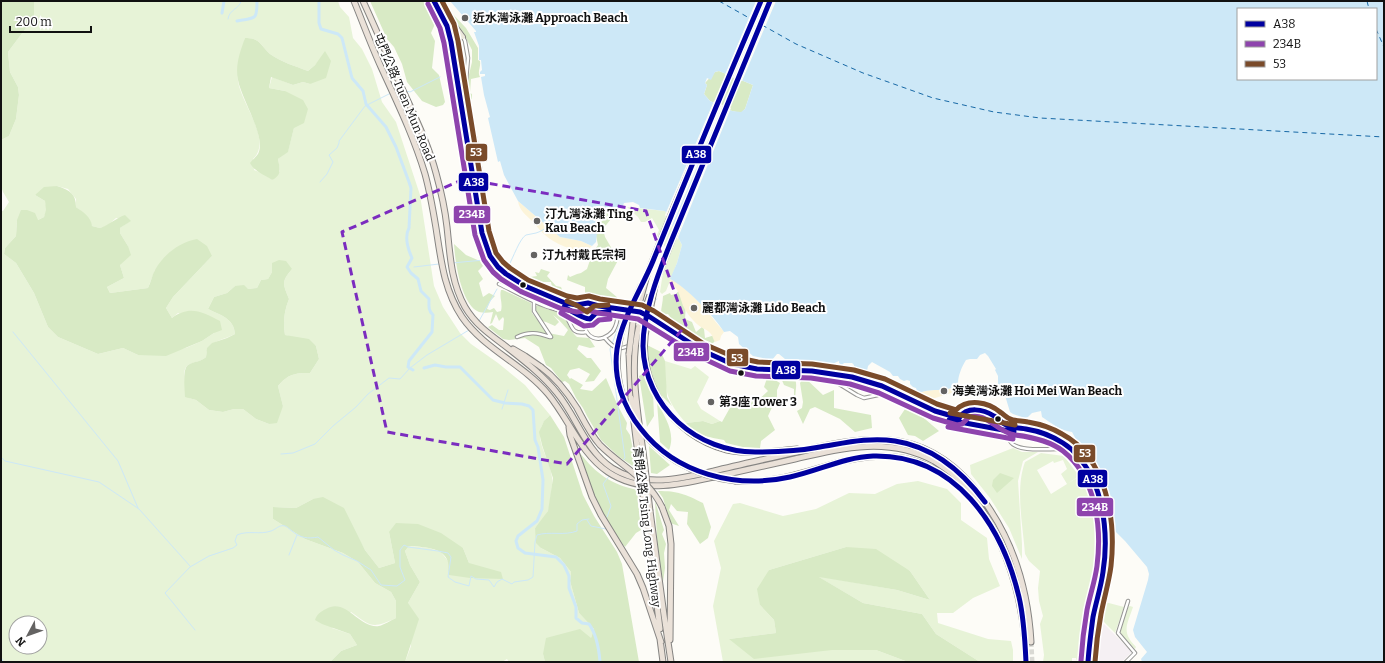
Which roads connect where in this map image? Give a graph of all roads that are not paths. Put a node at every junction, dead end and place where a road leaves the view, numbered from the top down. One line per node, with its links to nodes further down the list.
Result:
1 (354, 1): 31 (highway, 屯門公路 Tuen Mun Road)
2 (363, 1): 23 (highway, 屯門公路 Tuen Mun Road)
3 (430, 1): 7 (main road)
4 (434, 1): 7 (main road)
5 (761, 1): 10 (highway)
6 (770, 1): 11 (highway)
7 (438, 12): 8 (main road); 9 (main road); 17 (main road)
8 (463, 37): 9 (main road); 21 (street, bridge)
9 (451, 42): 15 (main road)
10 (647, 275): 35 (highway, bridge); 36 (highway, 青朗公路 Tsing Long Highway, bridge)
11 (656, 281): 33 (highway, bridge); 36 (highway, 青朗公路 Tsing Long Highway, bridge)
12 (499, 284): 13 (street)
13 (534, 302): 19 (street); 20 (street)
14 (590, 304): 15 (main road); 16 (main road); 24 (main road, bridge)
15 (581, 305): 17 (main road)
16 (594, 314): 18 (main road); 26 (main road, bridge)
17 (579, 315): 18 (main road)
18 (585, 319): 19 (street)
19 (586, 332): 21 (street)
20 (517, 337)
21 (605, 338): 22 (street)
22 (639, 342)
23 (516, 352): 33 (highway, bridge); 41 (highway, bridge)
24 (712, 356): 25 (main road); 25 (street)
25 (747, 367): 27 (main road)
26 (828, 377): 28 (main road); 28 (street)
27 (882, 386): 28 (street); 29 (main road)
28 (880, 391): 30 (main road)
29 (959, 418): 30 (main road); 32 (main road); 32 (street)
30 (959, 423): 32 (main road)
31 (569, 427): 35 (highway, 屯門公路 Tuen Mun Road); 38 (highway)
32 (1009, 428): 34 (street); 43 (main road); 44 (main road)
33 (808, 449): 40 (highway)
34 (1057, 449)
35 (978, 504): 39 (highway, 屯門公路 Tuen Mun Road)
36 (648, 511): 38 (highway, 青朗公路 Tsing Long Highway); 41 (highway, 青朗公路 Tsing Long Highway)
37 (1128, 601): 45 (street)
38 (661, 642): 42 (highway, 青朗公路 Tsing Long Highway)
39 (1025, 642)
40 (1031, 642)
41 (671, 660)
42 (663, 662)
43 (1083, 662)
44 (1088, 662)
45 (1126, 662)

